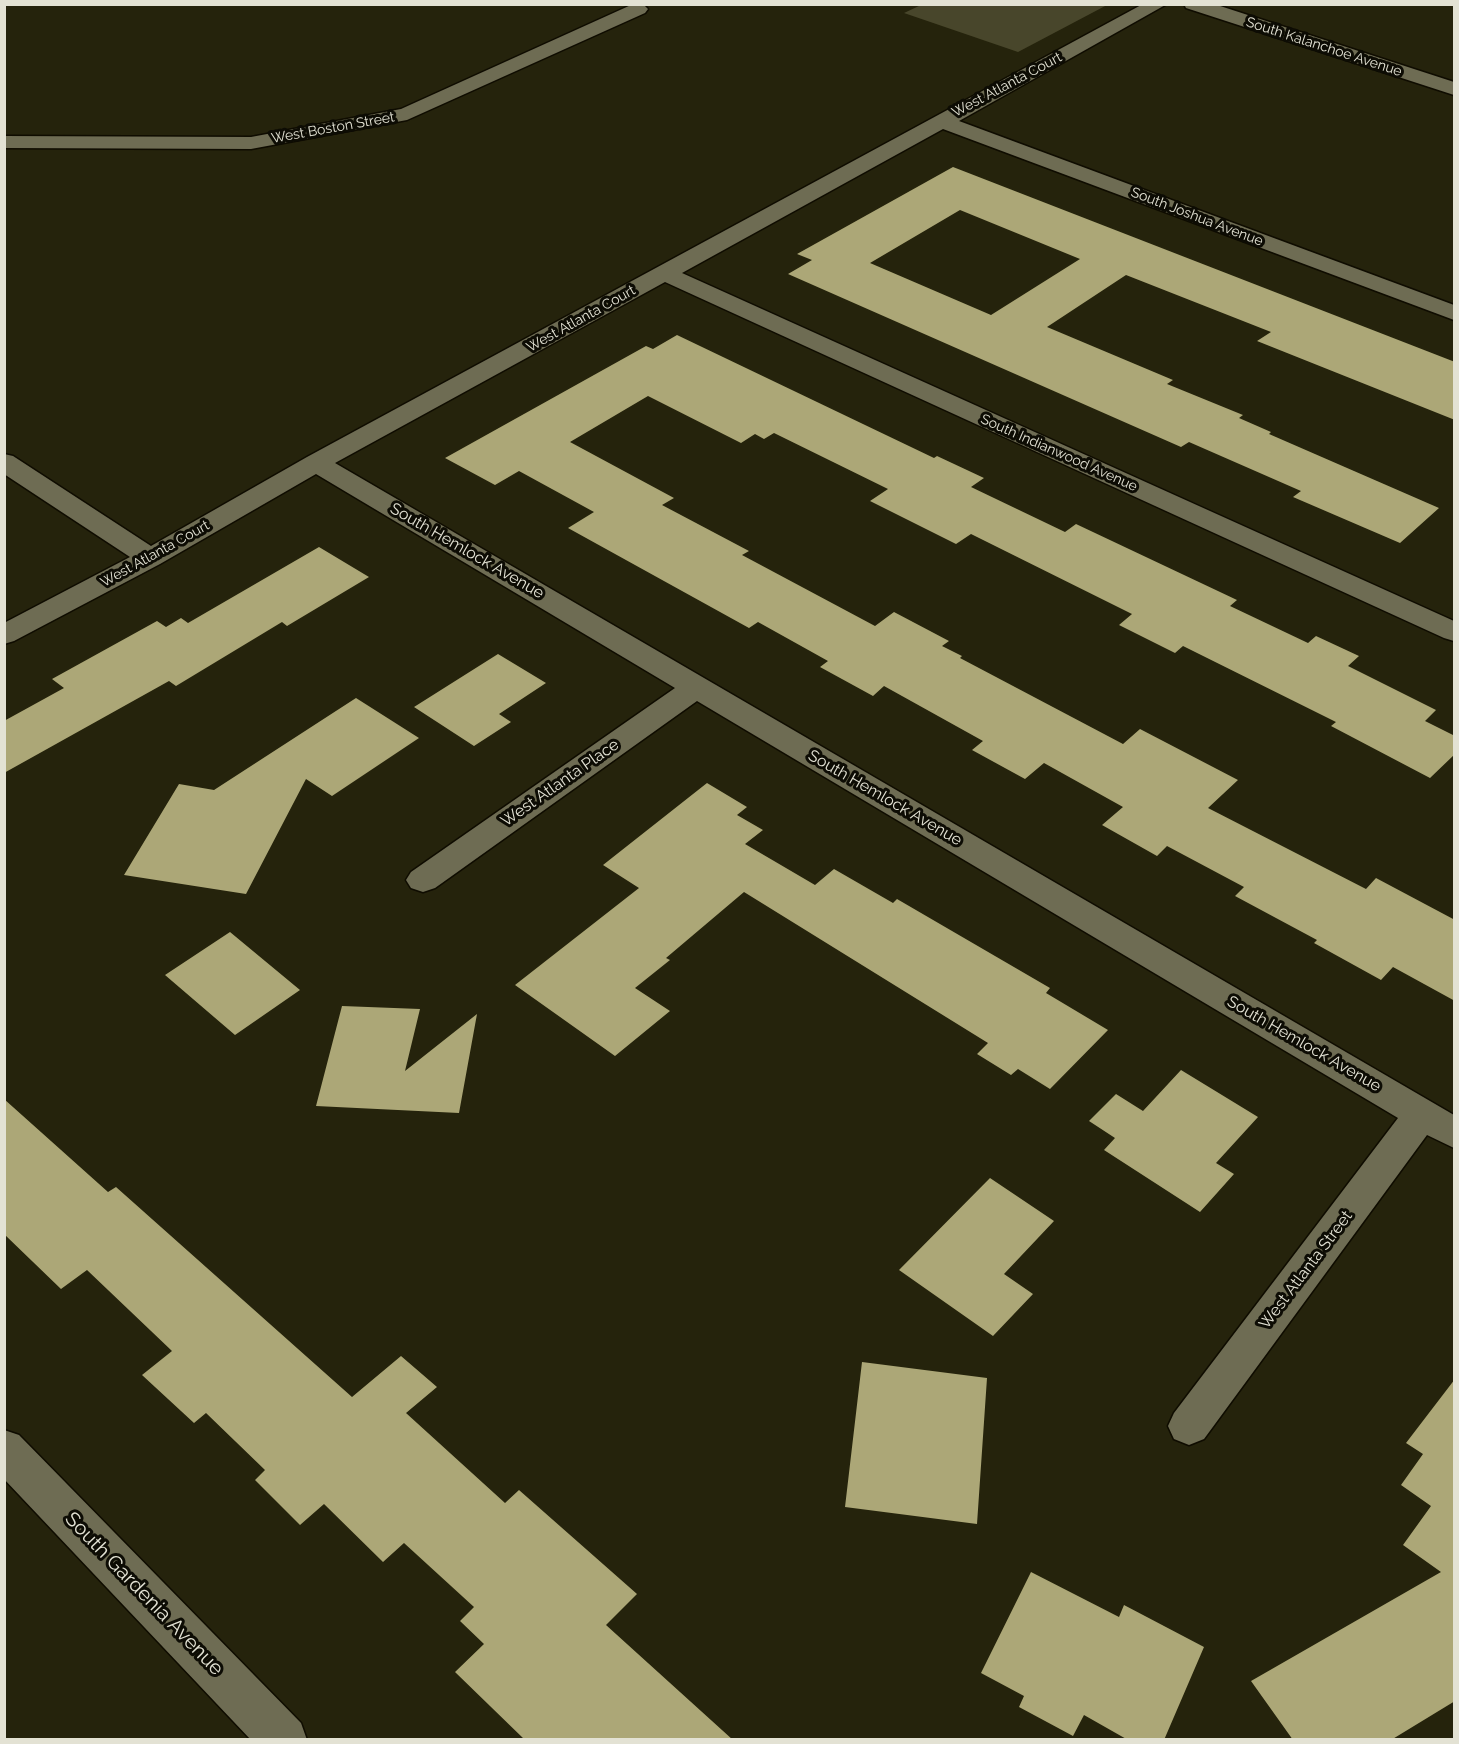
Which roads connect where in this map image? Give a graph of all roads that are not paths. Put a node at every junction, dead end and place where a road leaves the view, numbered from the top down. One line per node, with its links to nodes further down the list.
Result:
1 (1158, 4): 5 (street, West Atlanta Court)
2 (1193, 4): 4 (street, South Kalanchoe Avenue)
3 (633, 7): 6 (street, West Boston Street)
4 (1455, 89)
5 (940, 121): 7 (street, West Atlanta Court); 8 (street, South Joshua Avenue)
6 (4, 142)
7 (664, 273): 10 (street, West Atlanta Court); 12 (street, South Indianwood Avenue)
8 (1455, 313)
9 (4, 462): 11 (street)
10 (316, 463): 11 (street, West Atlanta Court); 14 (street, South Hemlock Avenue)
11 (150, 558): 13 (street, West Atlanta Court)
12 (1455, 632)
13 (4, 635)
14 (697, 687): 15 (street, West Atlanta Place); 16 (street, South Hemlock Avenue)
15 (423, 880)
16 (1422, 1114): 17 (street, South Hemlock Avenue); 18 (street, West Atlanta Street)
17 (1455, 1133)
18 (1189, 1426)
19 (4, 1449): 20 (street, South Gardenia Avenue)
20 (284, 1740)

